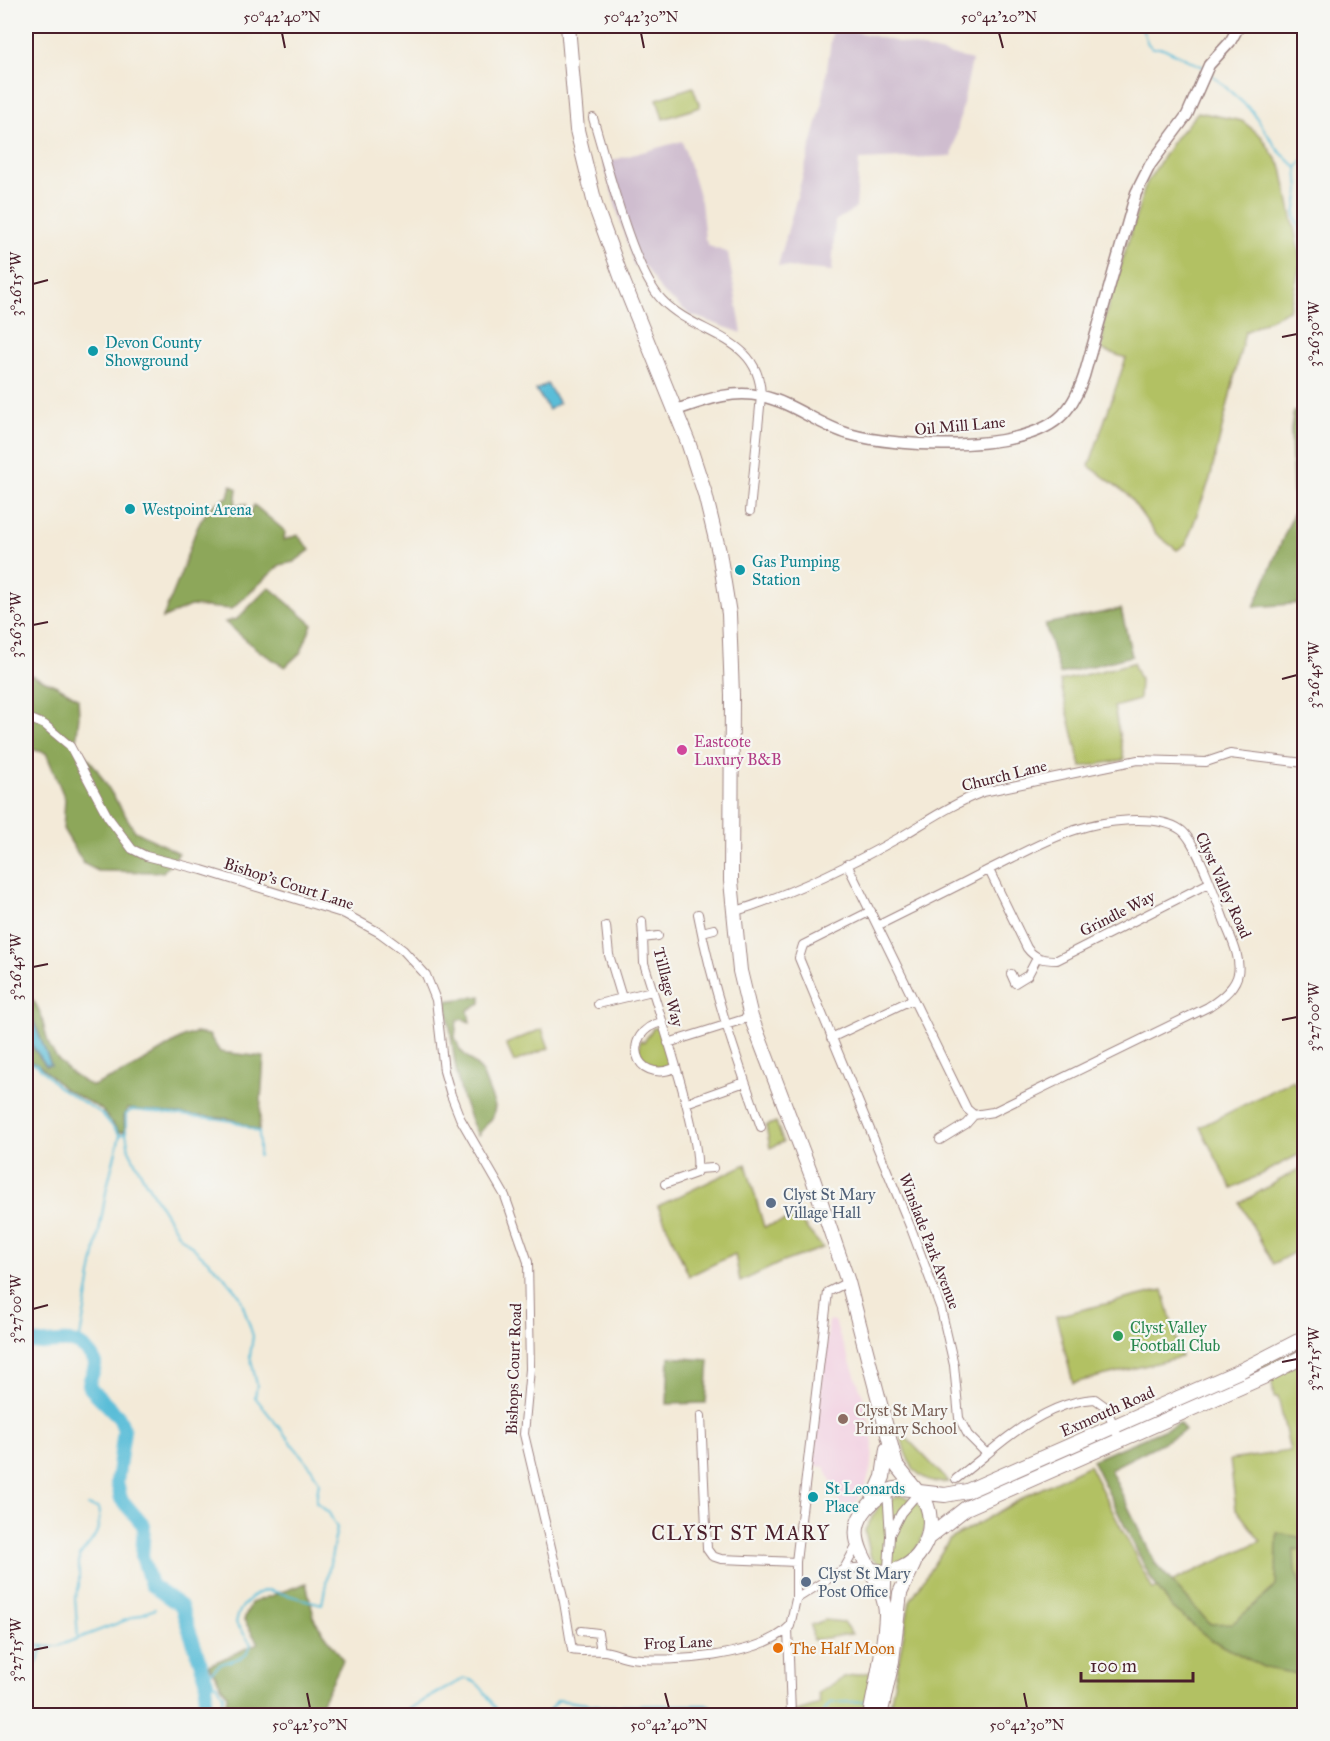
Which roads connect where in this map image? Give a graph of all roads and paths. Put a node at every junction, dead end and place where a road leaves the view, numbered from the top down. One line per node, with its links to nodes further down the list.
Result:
1 (568, 26): 5 (main road)
2 (1239, 26): 4 (street, Oil Mill Lane)
3 (593, 118): 4 (street)
4 (761, 396): 5 (street, Oil Mill Lane); 6 (street)
5 (676, 410): 13 (main road)
6 (750, 511)
7 (26, 717): 42 (street, Bishop's Court Lane)
8 (1305, 763): 9 (street, Church Lane)
9 (847, 864): 12 (street); 13 (street, Church Lane)
10 (989, 870): 11 (street, Clyst Valley Road); 16 (street, Clyst Valley Road); 22 (street)
11 (1209, 884): 22 (street, Grindle Way); 36 (street, Clyst Valley Road)
12 (871, 911): 16 (street); 31 (street, Winslade Park Avenue)
13 (733, 912): 28 (main road)
14 (698, 914): 19 (street)
15 (642, 921): 21 (street, Tilllage Way)
16 (879, 925): 26 (street)
17 (606, 926): 25 (street)
18 (714, 929): 19 (street)
19 (702, 932): 30 (street)
20 (658, 936): 21 (street, Tilllage Way)
21 (643, 938): 24 (street, Tilllage Way)
22 (1037, 958): 23 (street)
23 (1014, 982)
24 (652, 991): 25 (street); 29 (street, Tilllage Way)
25 (622, 998): 27 (street)
26 (913, 999): 31 (street); 36 (street)
27 (598, 1004)
28 (752, 1017): 30 (street); 43 (main road)
29 (662, 1022): 32 (street, Tilllage Way); 33 (street)
30 (727, 1024): 32 (street); 34 (street)
31 (831, 1038): 49 (street, Winslade Park Avenue)
32 (668, 1043): 33 (street, Tilllage Way)
33 (675, 1068): 35 (street, Tilllage Way)
34 (745, 1082): 35 (street); 37 (street)
35 (686, 1103): 40 (street, Tilllage Way)
36 (974, 1115): 38 (street, Clyst Valley Road)
37 (761, 1127)
38 (940, 1140)
39 (713, 1168): 40 (street)
40 (698, 1169): 41 (street)
41 (665, 1184)
42 (520, 1232): 63 (street, Bishops Court Road)
43 (848, 1282): 48 (main road); 59 (street)
44 (1305, 1338): 47 (main road, Exmouth Road)
45 (1305, 1356): 47 (main road, Exmouth Road)
46 (701, 1416): 59 (street)
47 (1115, 1432): 49 (street); 53 (main road, Exmouth Road); 56 (main road, Exmouth Road)
48 (887, 1438): 50 (main road); 53 (main road)
49 (987, 1454): 51 (street)
50 (886, 1467): 52 (street); 54 (main road)
51 (956, 1479)
52 (887, 1491): 53 (main road, Exmouth Road); 54 (main road); 55 (street)
53 (917, 1491): 55 (street); 56 (main road)
54 (871, 1504): 57 (main road)
55 (890, 1536): 62 (street)
56 (930, 1537): 58 (main road, Exmouth Road)
57 (857, 1545): 60 (main road); 61 (street)
58 (920, 1553): 62 (main road); 69 (main road)
59 (796, 1562): 64 (street)
60 (869, 1568): 61 (street); 62 (main road); 65 (main road)
61 (844, 1569): 64 (street)
62 (889, 1573): 65 (street)
63 (557, 1576): 68 (street, Frog Lane)
64 (796, 1599): 66 (street)
65 (885, 1606): 69 (main road)
66 (788, 1629): 68 (street, Frog Lane); 70 (street)
67 (580, 1631): 68 (street)
68 (601, 1651)
69 (879, 1697): 71 (main road); 72 (main road)
70 (791, 1715)
71 (870, 1716)
72 (880, 1716)

